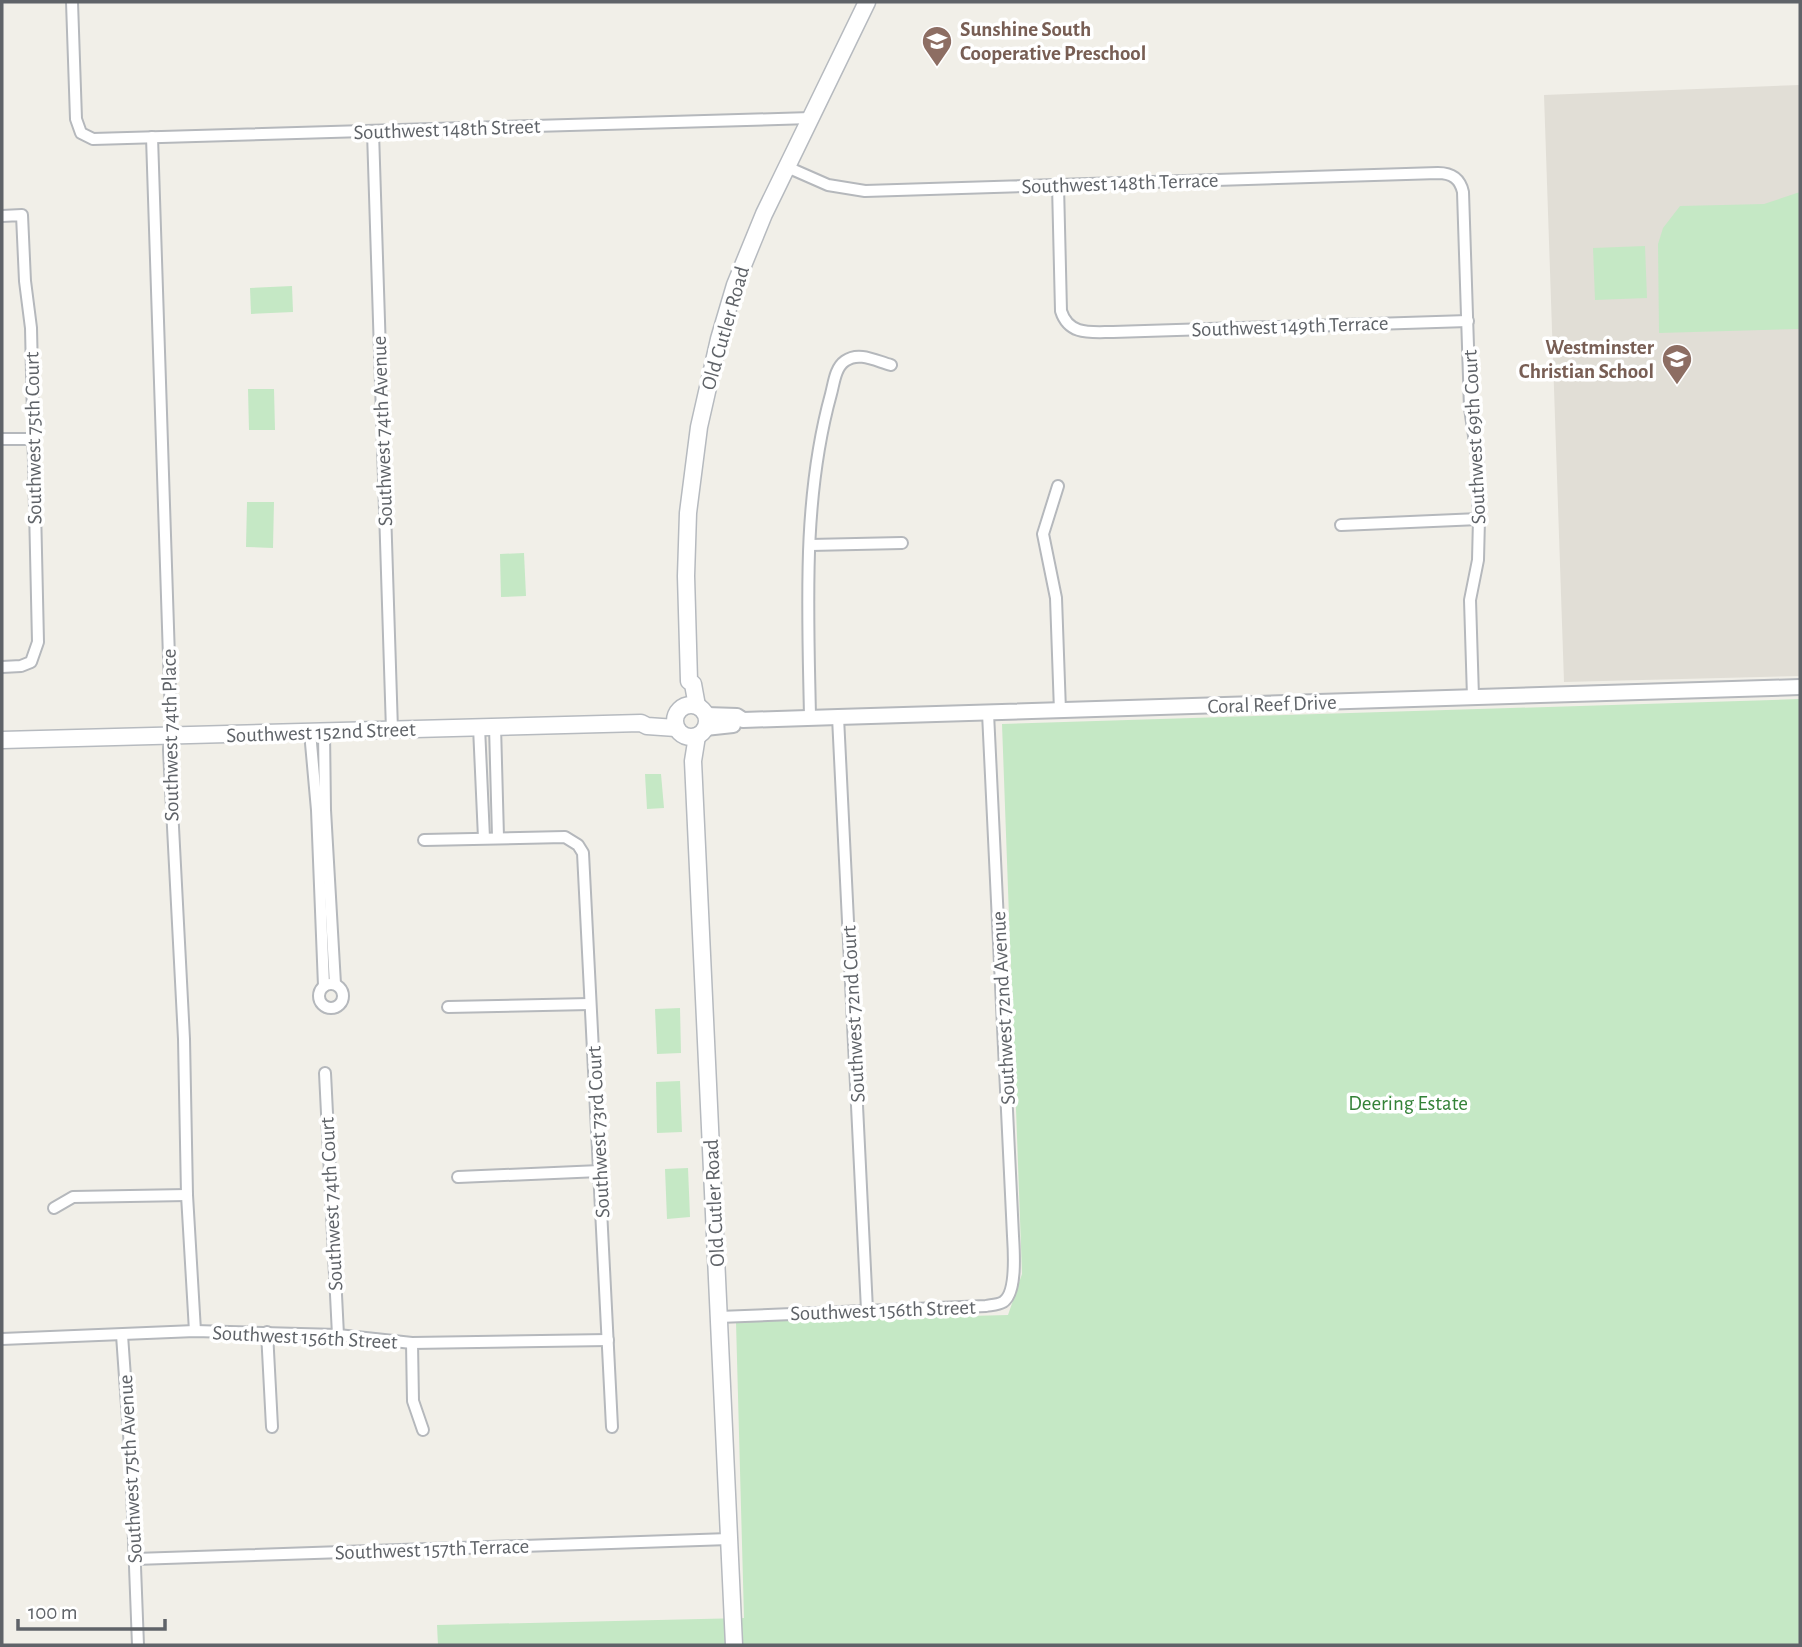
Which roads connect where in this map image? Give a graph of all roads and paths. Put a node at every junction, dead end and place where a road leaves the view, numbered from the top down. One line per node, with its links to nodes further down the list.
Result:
1 (72, 2): 5 (street, Southwest 148th Street)
2 (867, 2): 3 (main road, Old Cutler Road)
3 (811, 118): 4 (street, Southwest 148th Street); 6 (main road, Old Cutler Road)
4 (373, 132): 5 (street, Southwest 148th Street); 28 (street, Southwest 74th Avenue)
5 (152, 138): 30 (street, Southwest 74th Place)
6 (788, 167): 8 (street, Southwest 148th Terrace); 26 (main road, Old Cutler Road)
7 (1455, 177): 8 (street, Southwest 148th Terrace); 10 (street, Southwest 69th Court)
8 (1058, 185): 10 (street, Southwest 149th Terrace)
9 (2, 215): 13 (street, Southwest 75th Court)
10 (1468, 321): 15 (street, Southwest 69th Court)
11 (891, 365): 18 (street)
12 (2, 439): 13 (street)
13 (32, 439): 19 (street, Southwest 75th Court)
14 (1058, 486): 22 (street)
15 (1479, 519): 16 (street); 21 (street, Southwest 69th Court)
16 (1341, 525)
17 (902, 543): 18 (street)
18 (810, 545): 24 (street)
19 (2, 667)
20 (1800, 687): 21 (street, Coral Reef Drive)
21 (1473, 698): 22 (street, Coral Reef Drive)
22 (1060, 711): 23 (street, Coral Reef Drive)
23 (988, 713): 25 (street, Coral Reef Drive); 43 (street, Southwest 72nd Avenue)
24 (810, 717): 25 (street, Coral Reef Drive); 26 (street, Coral Reef Drive)
25 (838, 717): 44 (street, Southwest 72nd Court)
26 (690, 721): 27 (main road, Southwest 152nd Street); 45 (main road, Old Cutler Road)
27 (487, 726): 28 (main road, Southwest 152nd Street); 32 (street); 33 (street)
28 (391, 730): 29 (main road, Southwest 152nd Street)
29 (317, 732): 30 (main road, Southwest 152nd Street); 35 (street)
30 (169, 736): 31 (main road, Southwest 152nd Street); 41 (street, Southwest 74th Place)
31 (2, 740)
32 (498, 837): 33 (street); 36 (street, Southwest 73rd Court)
33 (484, 838): 34 (street)
34 (424, 841)
35 (329, 985)
36 (590, 1004): 37 (street); 39 (street, Southwest 73rd Court)
37 (448, 1007)
38 (325, 1073): 49 (street, Southwest 74th Court)
39 (600, 1171): 40 (street); 51 (street, Southwest 73rd Court)
40 (458, 1177)
41 (187, 1195): 42 (street); 46 (street, Southwest 74th Place)
42 (54, 1209)
43 (1005, 1301): 44 (street, Southwest 156th Street)
44 (867, 1310): 45 (street, Southwest 156th Street)
45 (719, 1317): 56 (main road, Old Cutler Road)
46 (195, 1331): 47 (street, Southwest 156th Street); 48 (street, Southwest 156th Street)
47 (267, 1332): 49 (street, Southwest 156th Street); 53 (street)
48 (122, 1335): 50 (street, Southwest 156th Street); 57 (street, Southwest 75th Avenue)
49 (338, 1335): 52 (street, Southwest 156th Street)
50 (2, 1339)
51 (608, 1340): 52 (street, Southwest 156th Street); 54 (street, Southwest 73rd Court)
52 (412, 1343): 55 (street)
53 (272, 1427)
54 (612, 1427)
55 (423, 1430)
56 (729, 1539): 57 (street, Southwest 157th Terrace); 59 (main road, Old Cutler Road)
57 (135, 1559): 58 (street, Southwest 75th Avenue)
58 (138, 1645)
59 (734, 1645)

